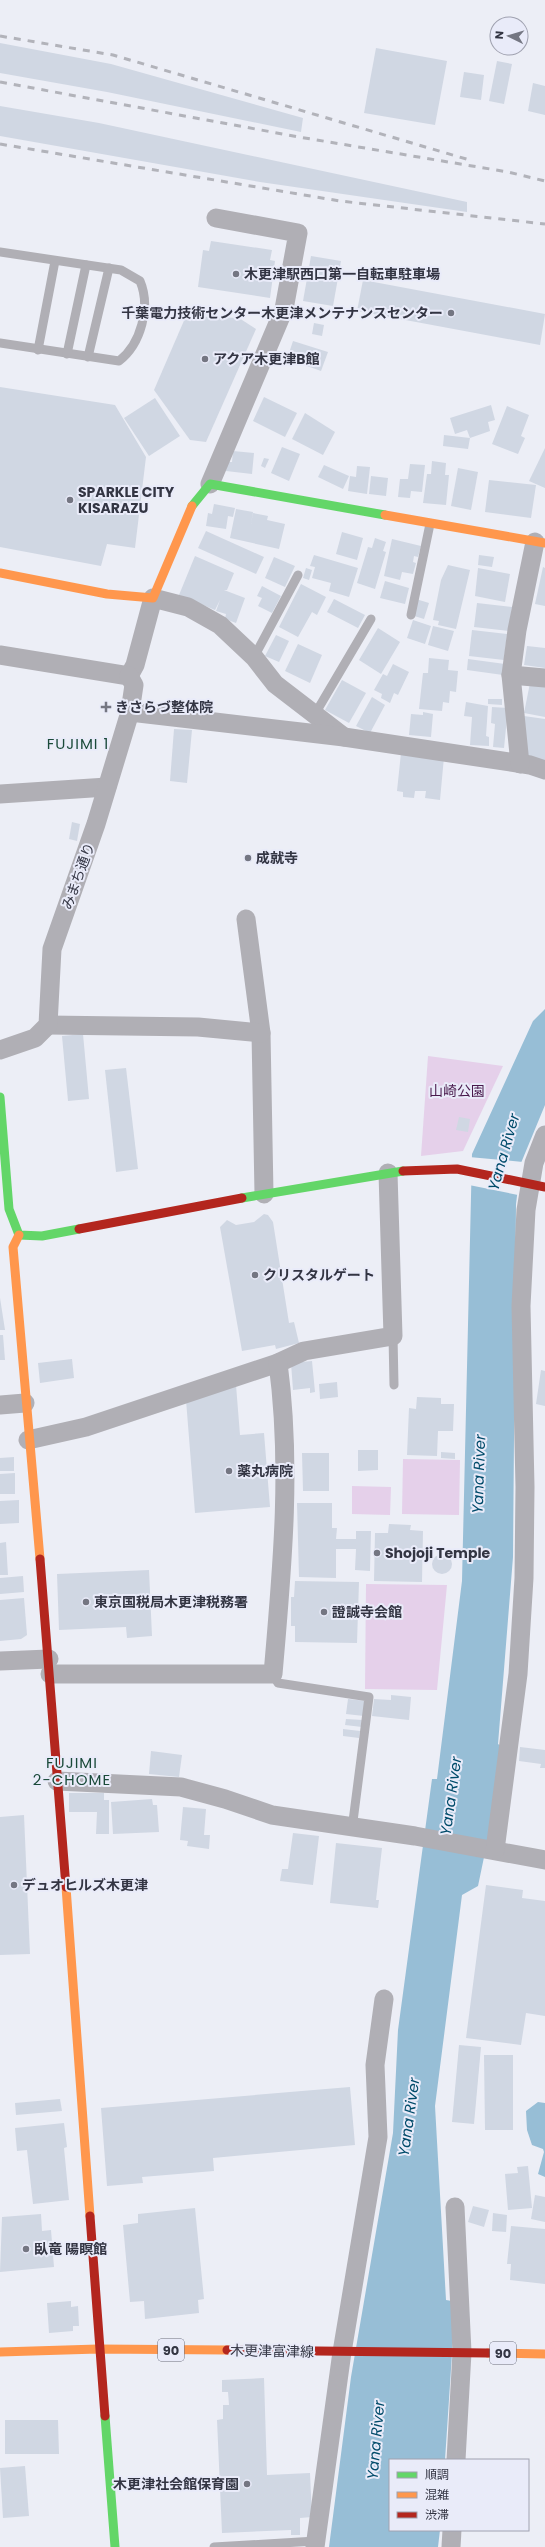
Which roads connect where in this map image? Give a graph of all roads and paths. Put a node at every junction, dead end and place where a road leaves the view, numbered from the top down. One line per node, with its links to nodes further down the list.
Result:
1 (216, 218): 10 (street)
2 (0, 252): 3 (lane)
3 (55, 261): 4 (lane); 7 (lane)
4 (86, 265): 5 (lane); 8 (lane)
5 (109, 268): 9 (lane); 9 (lane)
6 (0, 343): 7 (lane)
7 (38, 350): 8 (lane)
8 (67, 354): 9 (lane)
9 (88, 357)
10 (210, 484): 11 (street); 15 (street)
11 (430, 524): 12 (street); 16 (lane)
12 (540, 542): 20 (street)
13 (0, 573): 15 (street)
14 (298, 575): 19 (lane)
15 (153, 598): 19 (street); 21 (street)
16 (411, 615)
17 (371, 620): 24 (lane)
18 (0, 655): 21 (street)
19 (254, 657): 24 (street)
20 (511, 675): 22 (street); 26 (street)
21 (128, 676): 23 (street, みまち通り)
22 (545, 678)
23 (130, 712): 25 (street); 28 (street, みまち通り)
24 (315, 714): 25 (street)
25 (344, 737): 26 (street)
26 (520, 764): 27 (street)
27 (545, 770)
28 (106, 787): 29 (street); 31 (street, みまち通り)
29 (0, 794)
30 (246, 919): 32 (street)
31 (48, 1026): 32 (street); 33 (street)
32 (261, 1033): 38 (street)
33 (0, 1050)
34 (0, 1097): 39 (street)
35 (545, 1135): 37 (street)
36 (388, 1173): 37 (street); 38 (street); 40 (street)
37 (533, 1184): 51 (street)
38 (264, 1194): 39 (street)
39 (11, 1243): 43 (street)
40 (393, 1336): 41 (street); 42 (lane)
41 (278, 1363): 45 (street); 48 (street)
42 (394, 1385)
43 (24, 1403): 44 (street); 45 (street)
44 (0, 1405)
45 (28, 1440): 47 (street)
46 (0, 1661): 47 (street)
47 (49, 1667): 48 (street); 49 (street)
48 (274, 1674): 50 (lane)
49 (57, 1781): 50 (street); 55 (street)
50 (352, 1829): 51 (street)
51 (492, 1850): 52 (street)
52 (545, 1860)
53 (384, 1999): 57 (street)
54 (455, 2208): 58 (street)
55 (98, 2350): 56 (street, 木更津富津線 / 90); 57 (street, 木更津富津線 / 90); 63 (street)
56 (0, 2352)
57 (342, 2352): 58 (street, 木更津富津線 / 90); 62 (street)
58 (462, 2352): 59 (street, 木更津富津線 / 90); 60 (street)
59 (545, 2354)
60 (456, 2459)
61 (452, 2531): 65 (street)
62 (315, 2544): 64 (lane)
63 (115, 2547)
64 (214, 2547)
65 (451, 2547)

